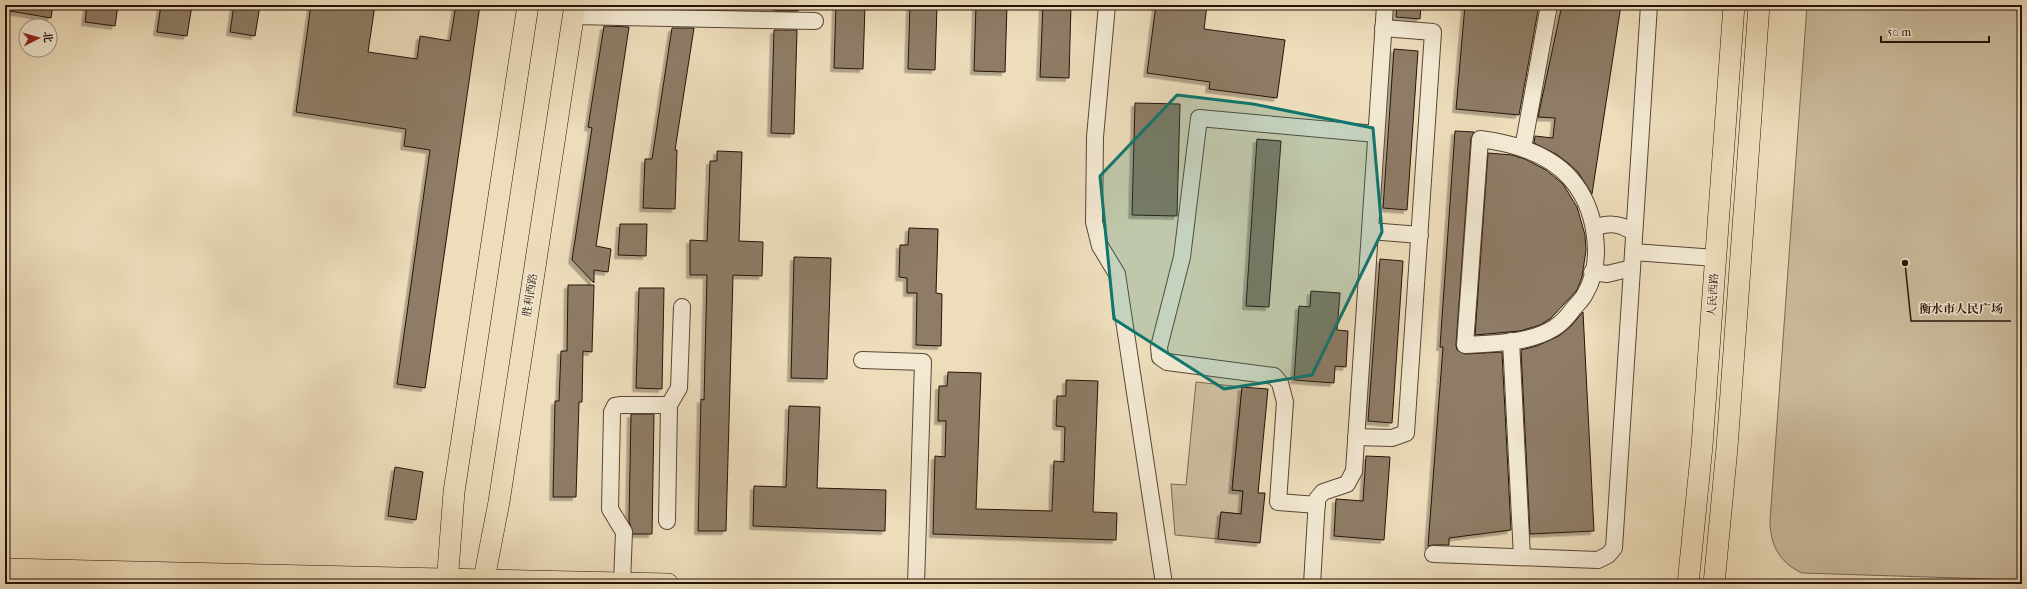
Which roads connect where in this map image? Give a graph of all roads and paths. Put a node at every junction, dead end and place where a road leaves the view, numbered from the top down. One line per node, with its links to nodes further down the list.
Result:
1 (528, 5): 31 (main road)
2 (1107, 5): 36 (street)
3 (1385, 5): 10 (street)
4 (1549, 5): 12 (street)
5 (1649, 5): 15 (street)
6 (1734, 5): 18 (main road, 人民西路)
7 (1759, 5): 39 (main road)
8 (574, 10): 9 (street); 32 (main road, 胜利西路)
9 (815, 21)
10 (1383, 28): 11 (street); 16 (street)
11 (1376, 134): 14 (street); 26 (street)
12 (1523, 148): 13 (street); 22 (street)
13 (1594, 228): 15 (street); 20 (street)
14 (1370, 231): 16 (street); 25 (street)
15 (1634, 233): 17 (street)
16 (1420, 235): 25 (street)
17 (1633, 252): 18 (street); 19 (street)
18 (1716, 258): 38 (main road, 人民西路)
19 (1632, 268): 20 (street); 29 (street)
20 (1592, 272): 22 (street)
21 (682, 307): 24 (street)
22 (1511, 341): 29 (street)
23 (862, 360): 35 (street)
24 (669, 405): 27 (street); 33 (street)
25 (1356, 437): 26 (street)
26 (1317, 505): 37 (street)
27 (667, 521)
28 (1433, 554): 29 (street)
29 (1522, 557)
30 (5, 569): 31 (main road)
31 (448, 582): 32 (main road)
32 (484, 582): 33 (main road)
33 (622, 583): 34 (main road)
34 (668, 584)
35 (916, 584)
36 (1164, 584)
37 (1312, 584)
38 (1688, 584)
39 (1714, 584)

